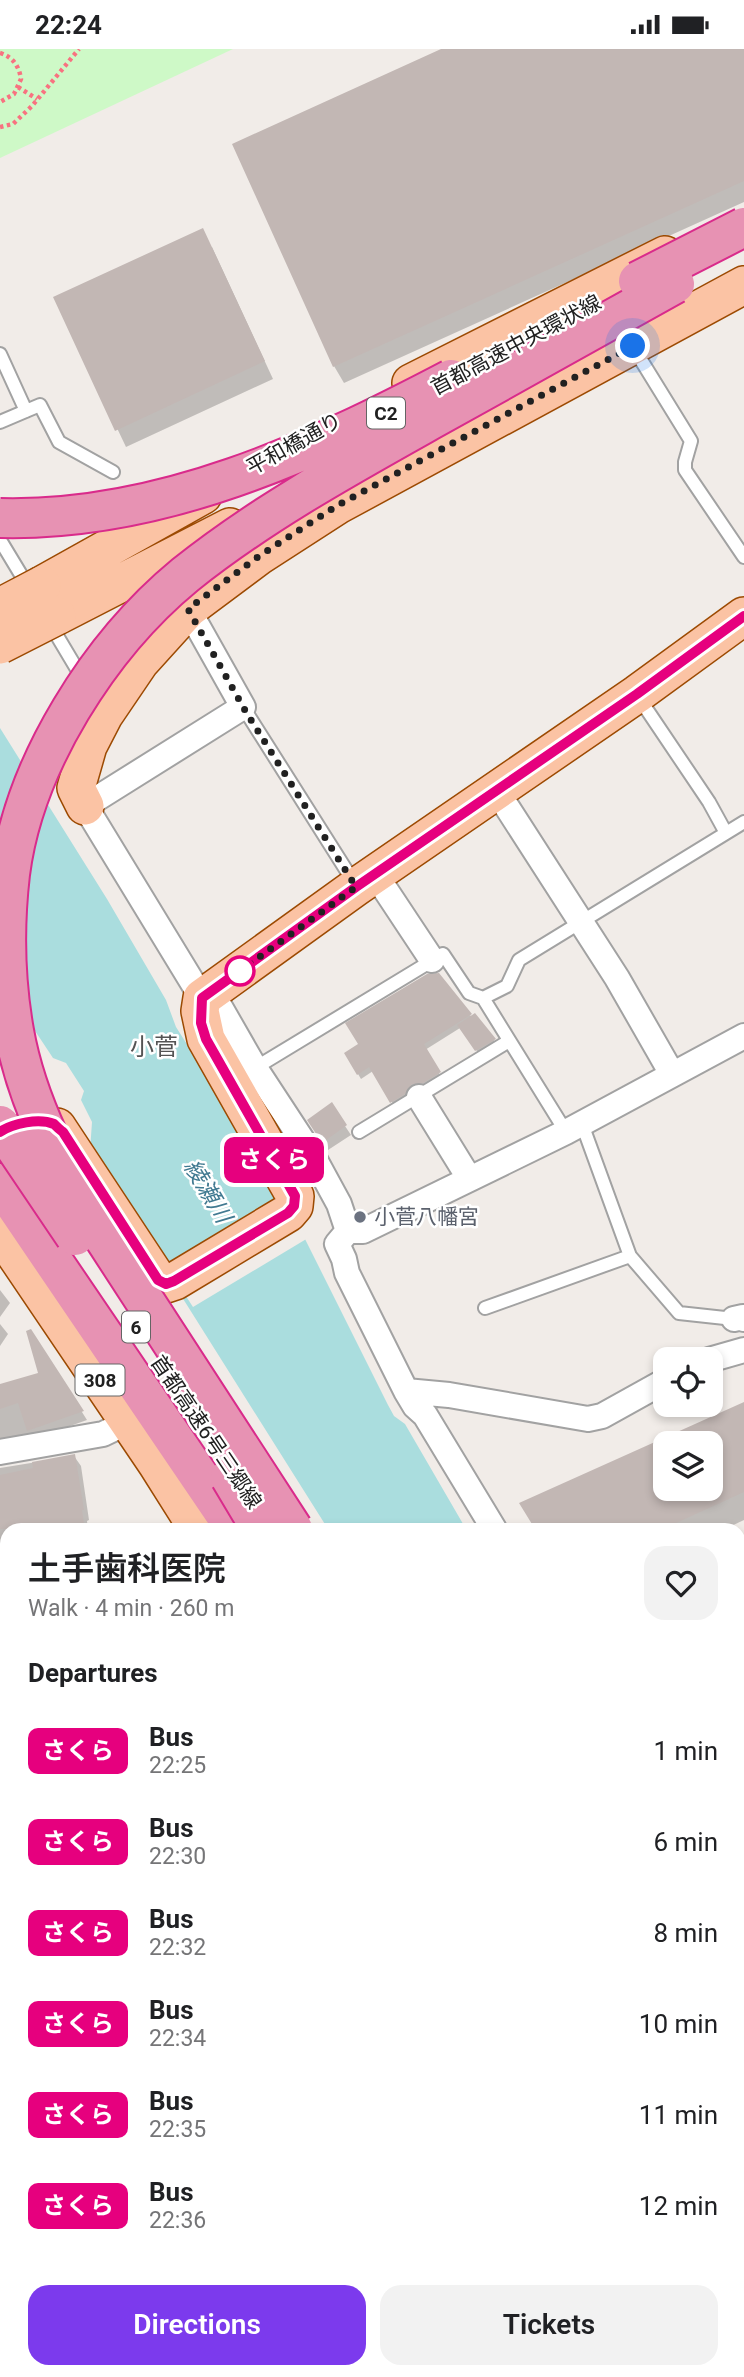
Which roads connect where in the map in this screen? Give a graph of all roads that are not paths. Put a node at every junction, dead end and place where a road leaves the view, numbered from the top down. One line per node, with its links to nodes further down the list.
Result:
1 (744, 215): 17 (main road, 平和橋通り)
2 (744, 227): 7 (highway, 首都高速中央環状線 / C2, bridge)
3 (744, 249): 5 (highway, 首都高速中央環状線 / C2)
4 (744, 261): 17 (main road, 平和橋通り)
5 (675, 284): 14 (highway, 首都高速中央環状線 / C2, bridge); 62 (highway, bridge)
6 (744, 285): 8 (main road)
7 (600, 301): 13 (highway, 首都高速中央環状線 / C2, bridge); 29 (highway)
8 (633, 346): 16 (lane); 19 (main road)
9 (0, 354): 10 (lane)
10 (26, 411): 11 (lane); 12 (lane)
11 (0, 422)
12 (113, 472)
13 (0, 518)
14 (0, 533)
15 (0, 540): 17 (lane)
16 (744, 557)
17 (44, 602): 18 (main road, 平和橋通り, bridge); 21 (main road, 平和橋通り, bridge); 24 (lane)
18 (0, 607)
19 (188, 609): 23 (street); 24 (main road)
20 (744, 616): 22 (main road)
21 (0, 645)
22 (637, 694): 25 (main road); 28 (lane)
23 (243, 707): 26 (street); 30 (lane)
24 (104, 715): 26 (main road)
25 (496, 790): 30 (main road); 31 (street)
26 (85, 806): 33 (street)
27 (744, 822): 28 (lane)
28 (726, 833): 31 (lane)
29 (0, 860)
30 (366, 880): 32 (street); 33 (main road)
31 (582, 923): 34 (lane); 39 (street)
32 (432, 960): 34 (lane); 38 (lane)
33 (202, 998): 38 (street); 43 (main road)
34 (483, 998): 37 (lane)
35 (0, 1020): 60 (highway, bridge)
36 (743, 1039): 39 (street)
37 (509, 1041): 40 (lane); 42 (lane)
38 (256, 1068): 47 (street)
39 (672, 1074): 42 (street)
40 (419, 1097): 44 (lane); 45 (street)
41 (0, 1125): 61 (highway, 首都高速6号三郷線 / 6, bridge)
42 (574, 1128): 45 (street); 49 (lane)
43 (0, 1132)
44 (359, 1132)
45 (469, 1178): 47 (street)
46 (0, 1183): 59 (highway, 首都高速6号三郷線 / 6)
47 (348, 1231): 55 (street)
48 (0, 1232): 56 (main road, 308)
49 (630, 1256): 50 (lane); 51 (lane)
50 (485, 1308)
51 (741, 1318)
52 (744, 1350): 53 (street)
53 (723, 1356)
54 (653, 1388): 55 (street)
55 (406, 1391): 63 (street)
56 (128, 1422): 57 (street); 58 (main road, 308)
57 (0, 1452)
58 (194, 1523)
59 (231, 1523)
60 (257, 1523)
61 (268, 1523)
62 (289, 1523)
63 (490, 1523)

